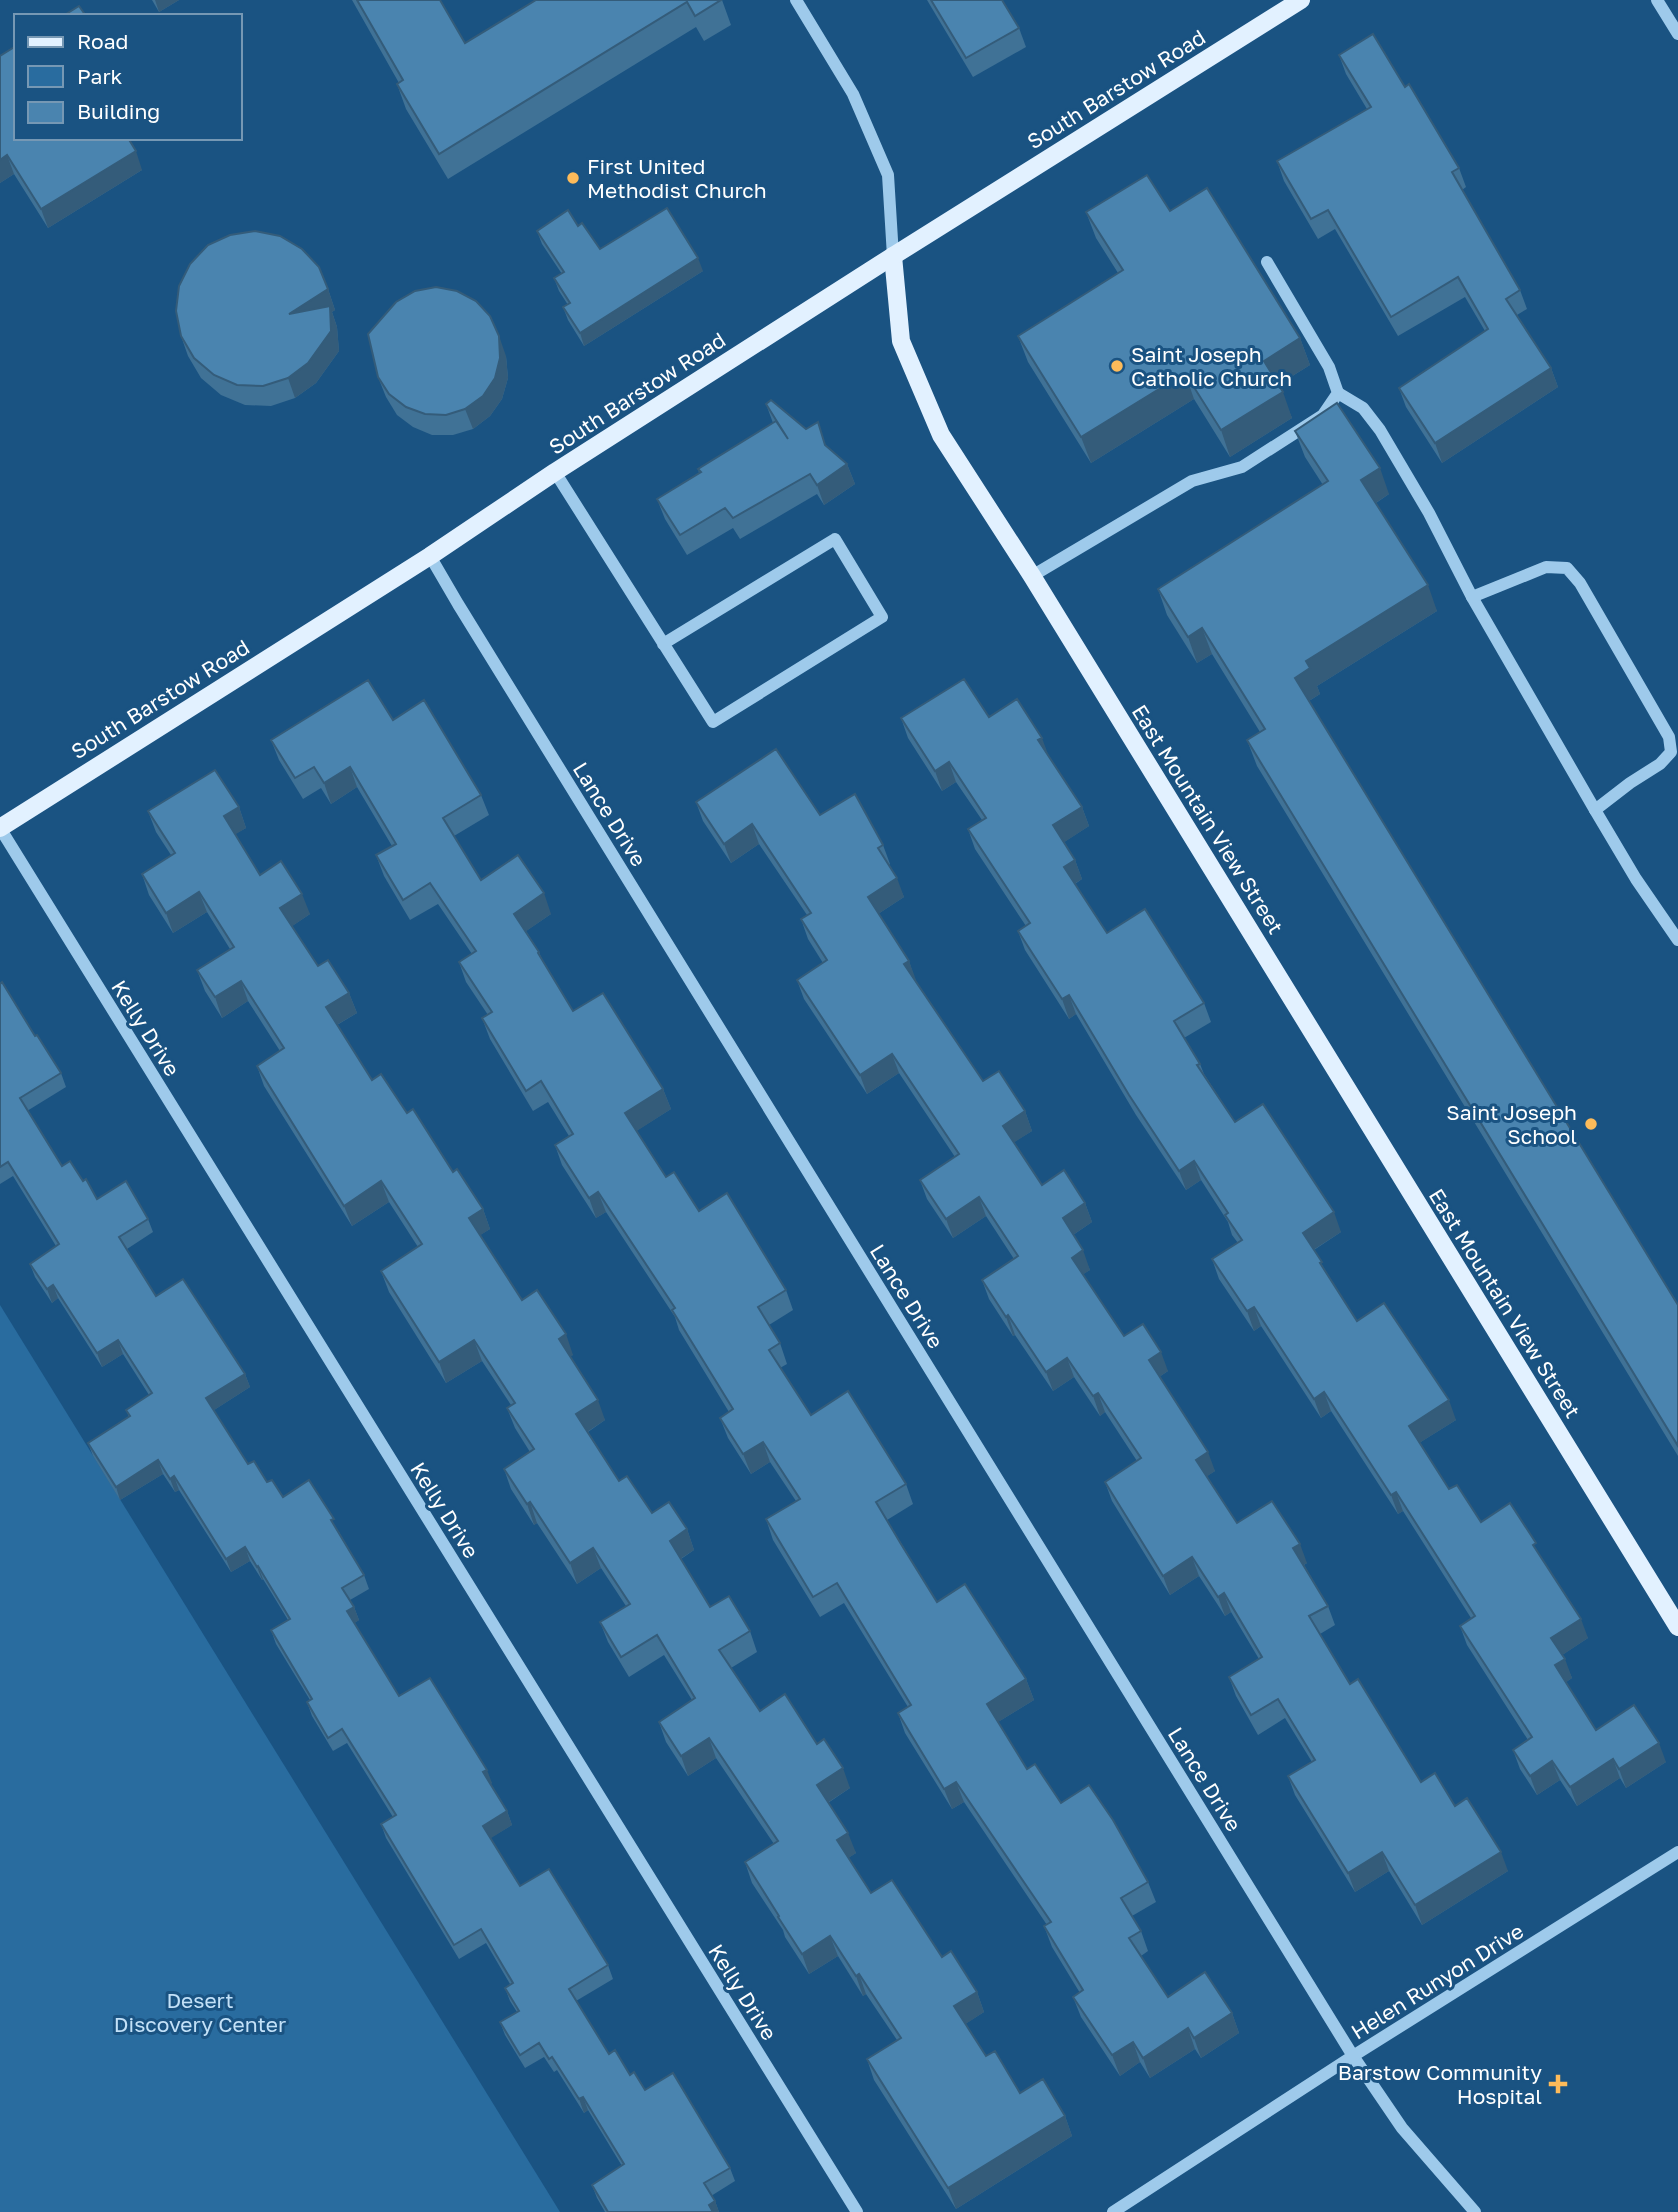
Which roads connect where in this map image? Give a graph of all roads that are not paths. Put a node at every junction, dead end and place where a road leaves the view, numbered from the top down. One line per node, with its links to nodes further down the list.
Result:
1 (796, 0): 5 (street, East Mountain View Street)
2 (1301, 0): 5 (main road, South Barstow Road)
3 (1657, 0): 4 (street)
4 (1678, 34)
5 (893, 256): 8 (main road, South Barstow Road); 10 (main road, East Mountain View Street)
6 (1267, 262): 7 (street)
7 (1338, 393): 10 (street); 11 (street)
8 (555, 472): 9 (main road, South Barstow Road); 12 (street)
9 (430, 556): 14 (main road, South Barstow Road); 18 (street, Lance Drive)
10 (1032, 576): 16 (main road, East Mountain View Street)
11 (1472, 597): 13 (street); 13 (street)
12 (663, 644): 12 (street)
13 (1595, 810): 15 (street)
14 (0, 828): 19 (street, Kelly Drive)
15 (1678, 940)
16 (1678, 1627)
17 (1678, 1852): 18 (street, Helen Runyon Drive)
18 (1353, 2056): 20 (street, Helen Runyon Drive); 21 (street, Lance Drive)
19 (857, 2212)
20 (1113, 2212)
21 (1475, 2212)

